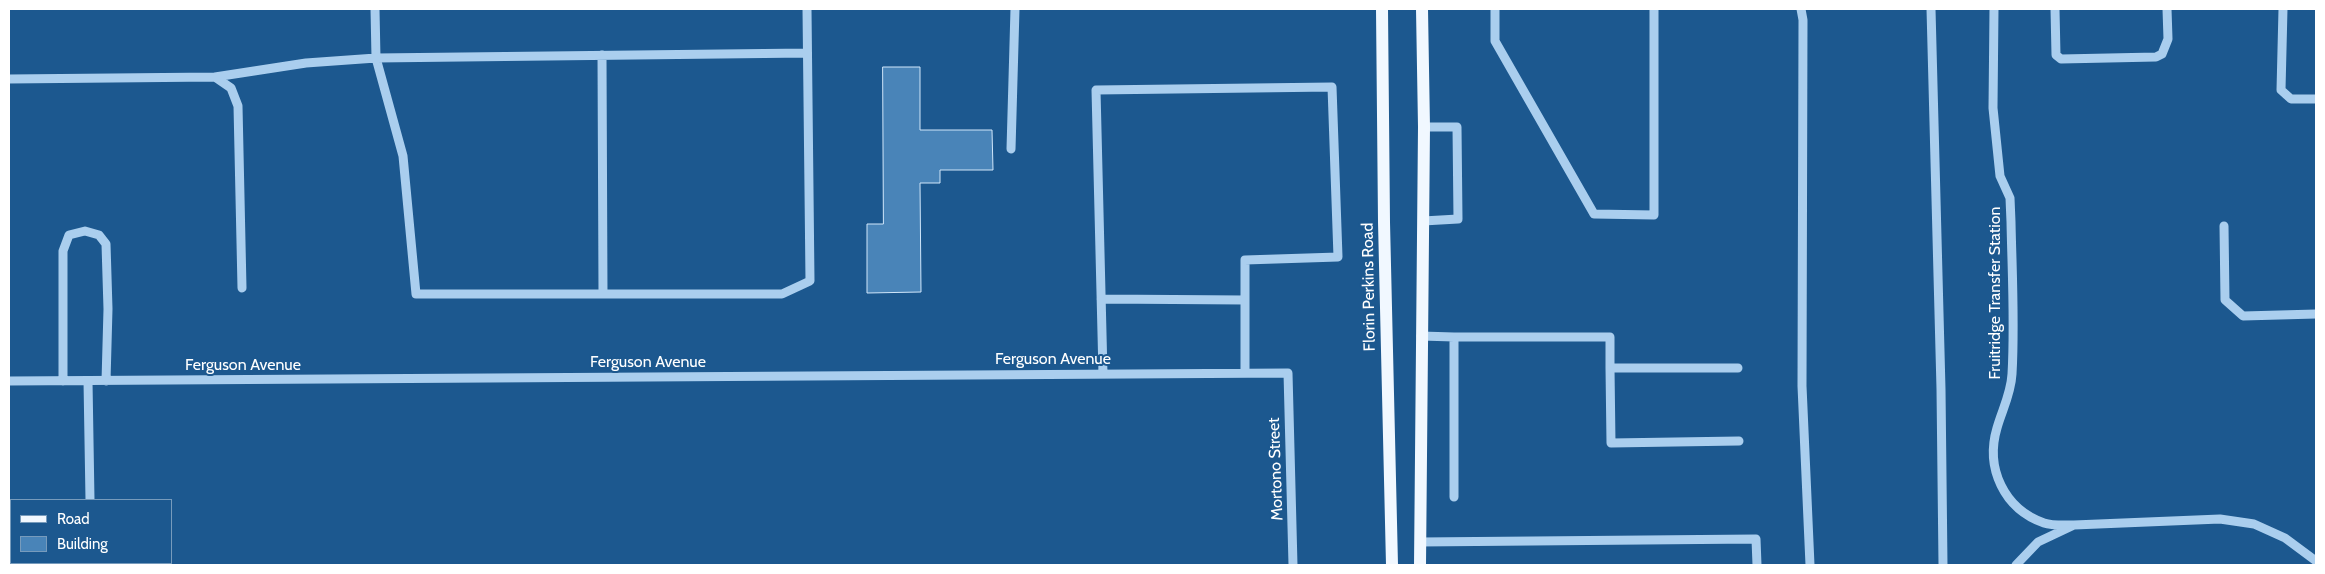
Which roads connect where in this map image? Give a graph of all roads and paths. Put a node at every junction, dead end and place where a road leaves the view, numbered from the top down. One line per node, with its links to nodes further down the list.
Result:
1 (374, 9): 16 (street)
2 (806, 9): 14 (street)
3 (1015, 9): 21 (street)
4 (1382, 9): 47 (main road, Florin Perkins Road)
5 (1422, 9): 20 (main road)
6 (1494, 9): 7 (street)
7 (1654, 9)
8 (1801, 9): 50 (street)
9 (1931, 9): 51 (street)
10 (1994, 9): 43 (street, Fruitridge Transfer Station)
11 (2055, 9): 12 (street)
12 (2167, 9)
13 (2282, 9): 19 (street)
14 (807, 53): 15 (street); 25 (street)
15 (602, 56): 16 (street); 25 (street)
16 (376, 58): 17 (street); 25 (street)
17 (215, 77): 18 (street); 24 (street)
18 (9, 79)
19 (2316, 99)
20 (1424, 127): 22 (main road); 22 (street)
21 (1010, 149)
22 (1423, 221): 29 (main road)
23 (2224, 226): 28 (street)
24 (242, 288)
25 (603, 294)
26 (1101, 299): 27 (street); 27 (street); 35 (street)
27 (1245, 300): 33 (street)
28 (2316, 314)
29 (1421, 336): 30 (street); 44 (main road)
30 (1454, 337): 31 (street); 41 (street)
31 (1610, 368): 32 (street); 40 (street)
32 (1738, 368)
33 (1246, 373): 34 (street, Ferguson Avenue); 35 (street, Ferguson Avenue)
34 (1288, 373): 46 (street, Mortono Street)
35 (1103, 374): 39 (street, Ferguson Avenue)
36 (9, 381): 37 (street, Ferguson Avenue)
37 (63, 381): 38 (street, Ferguson Avenue); 39 (street)
38 (88, 381): 39 (street, Ferguson Avenue); 42 (street)
39 (106, 381)
40 (1739, 441)
41 (1454, 497)
42 (90, 499)
43 (2074, 525): 45 (street, Fruitridge Transfer Station); 52 (street, Fruitridge Transfer Station)
44 (1420, 542): 48 (main road); 49 (street)
45 (2316, 560)
46 (1293, 565)
47 (1392, 565)
48 (1420, 565)
49 (1757, 565)
50 (1810, 565)
51 (1943, 565)
52 (2016, 565)

